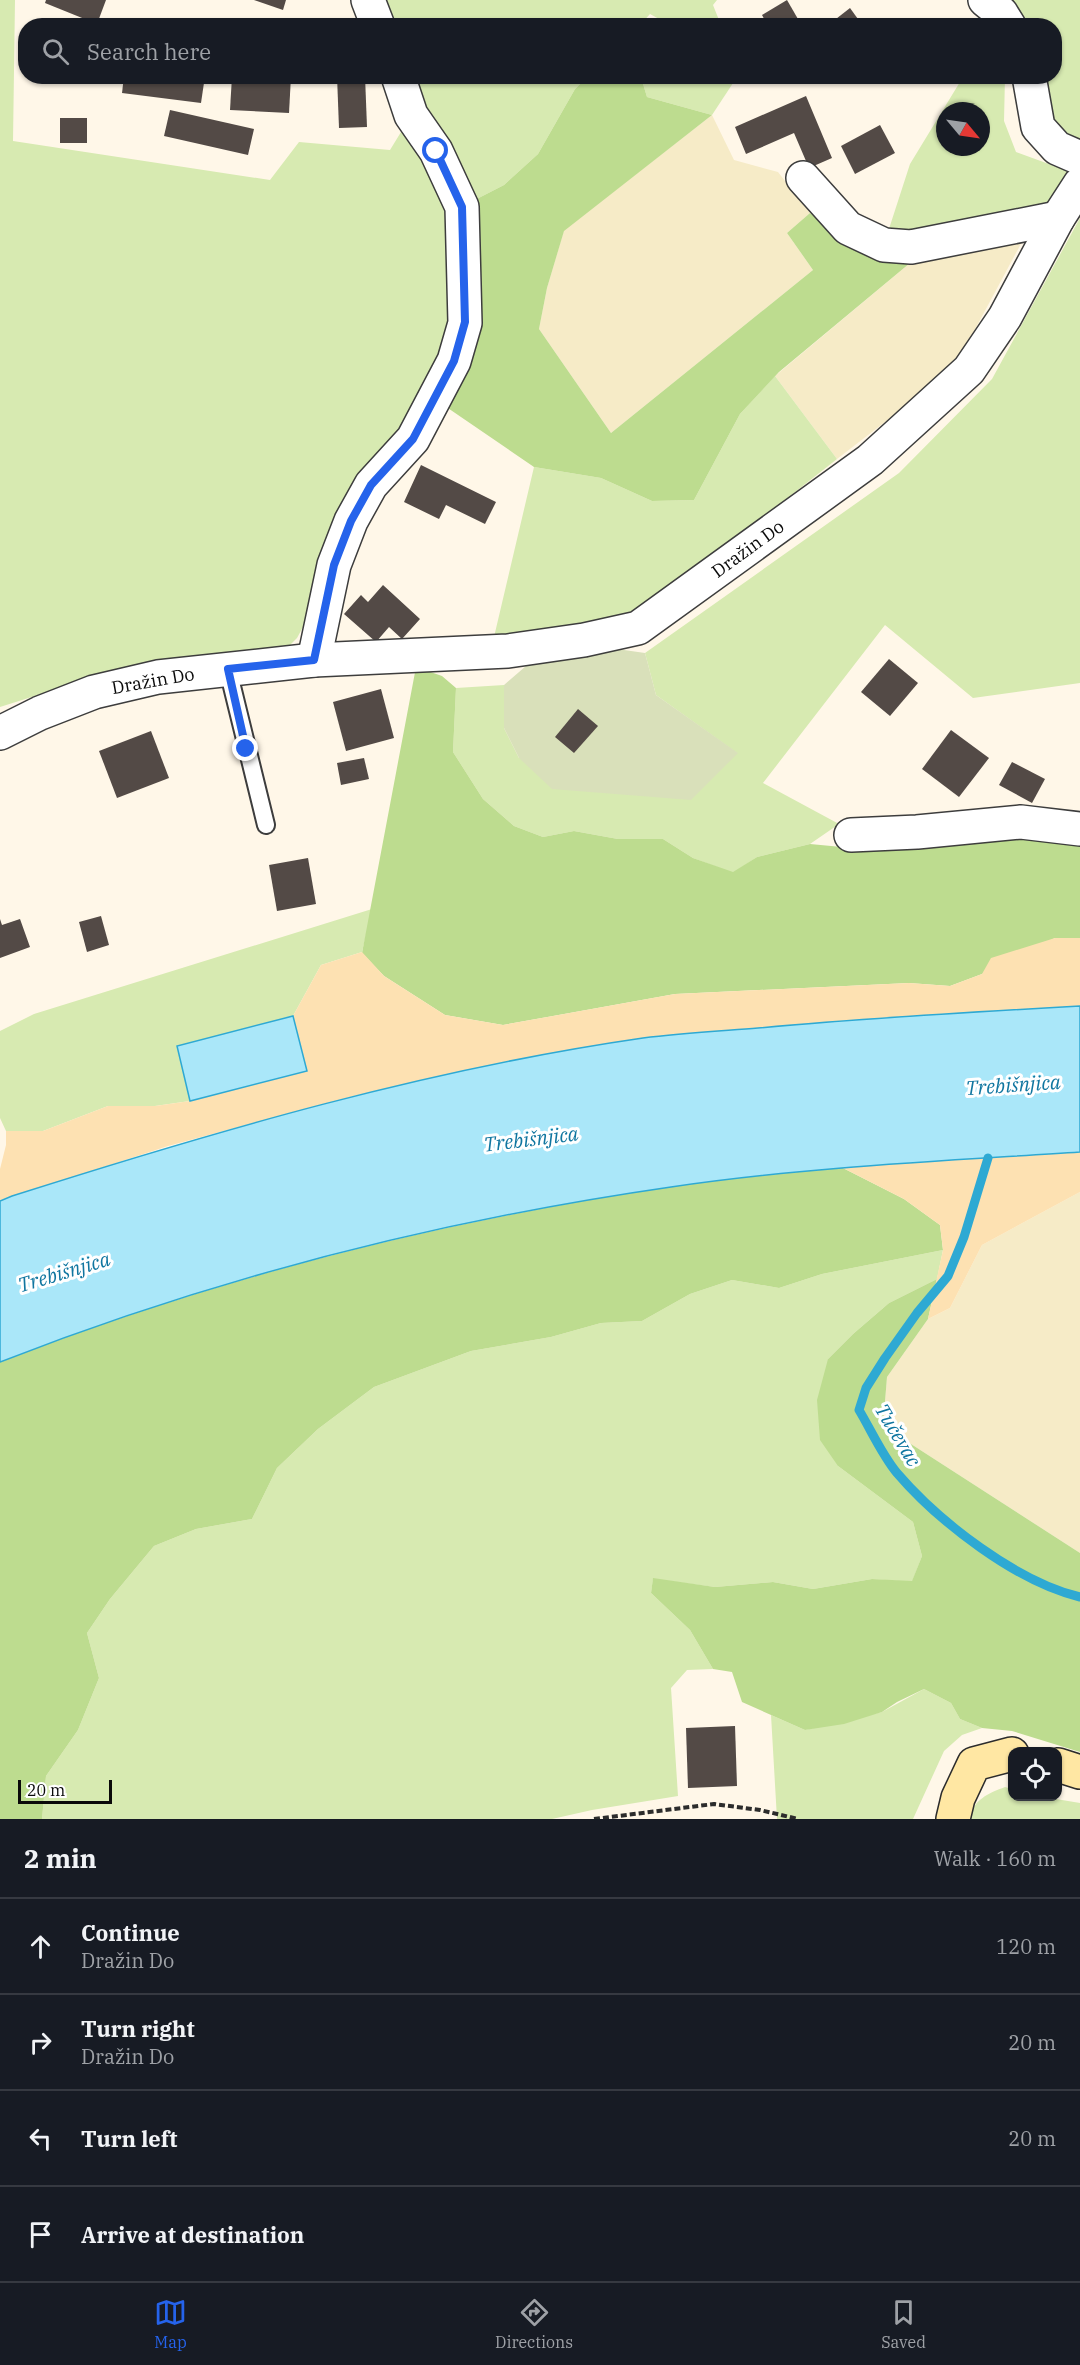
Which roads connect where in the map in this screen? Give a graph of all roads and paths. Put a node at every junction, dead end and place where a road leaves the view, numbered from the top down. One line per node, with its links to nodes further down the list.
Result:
1 (368, 0): 3 (street)
2 (985, 0): 4 (street)
3 (375, 18)
4 (1004, 18)
5 (401, 84): 11 (street)
6 (1030, 84): 7 (street)
7 (1080, 158)
8 (803, 178): 10 (street)
9 (1080, 184): 10 (street, Dražin Do)
10 (1058, 218): 11 (street, Dražin Do)
11 (314, 660): 12 (street, Dražin Do)
12 (228, 669): 13 (street, Dražin Do); 14 (lane)
13 (0, 733)
14 (266, 825)
15 (1080, 829): 16 (street)
16 (851, 835)
17 (1008, 1756): 22 (street)
18 (1062, 1766): 19 (street)
19 (1080, 1772)
20 (594, 1819): 21 (path)
21 (798, 1819)
22 (953, 1819)

